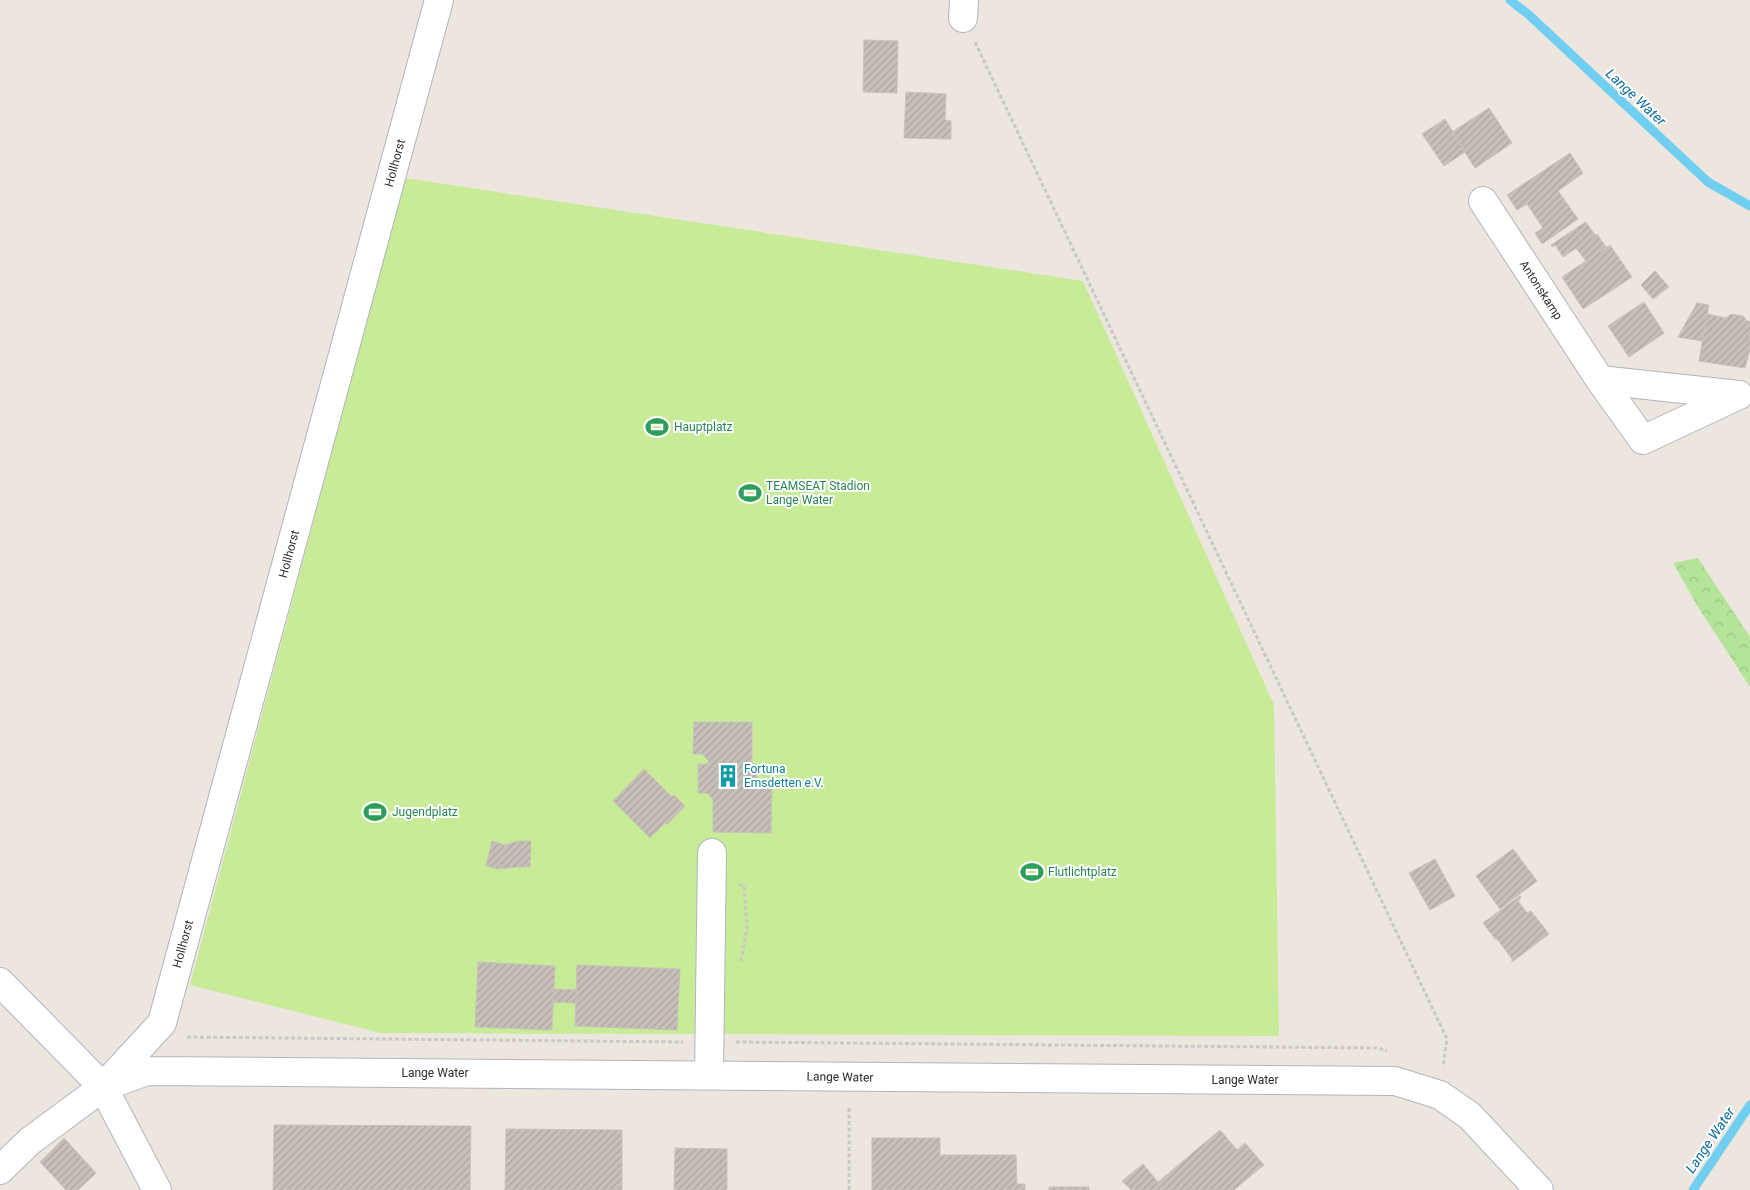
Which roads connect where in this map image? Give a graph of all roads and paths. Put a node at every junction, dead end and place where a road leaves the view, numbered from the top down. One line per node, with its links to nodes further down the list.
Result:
1 (439, 0): 13 (street, Hollhorst)
2 (964, 9): 14 (path)
3 (1483, 201): 4 (street, Antonskamp)
4 (1600, 380): 5 (street, Antonskamp); 5 (street, Antonskamp)
5 (1744, 395)
6 (712, 853): 9 (street)
7 (0, 982): 13 (street)
8 (185, 1037): 9 (path)
9 (710, 1042): 10 (path); 11 (street)
10 (1395, 1053)
11 (709, 1076): 12 (street, Lange Water); 13 (street, Lange Water)
12 (849, 1077): 14 (street, Lange Water); 17 (path)
13 (103, 1087): 15 (street); 16 (street)
14 (1440, 1095): 18 (street, Lange Water)
15 (0, 1170)
16 (157, 1190)
17 (848, 1190)
18 (1539, 1190)

